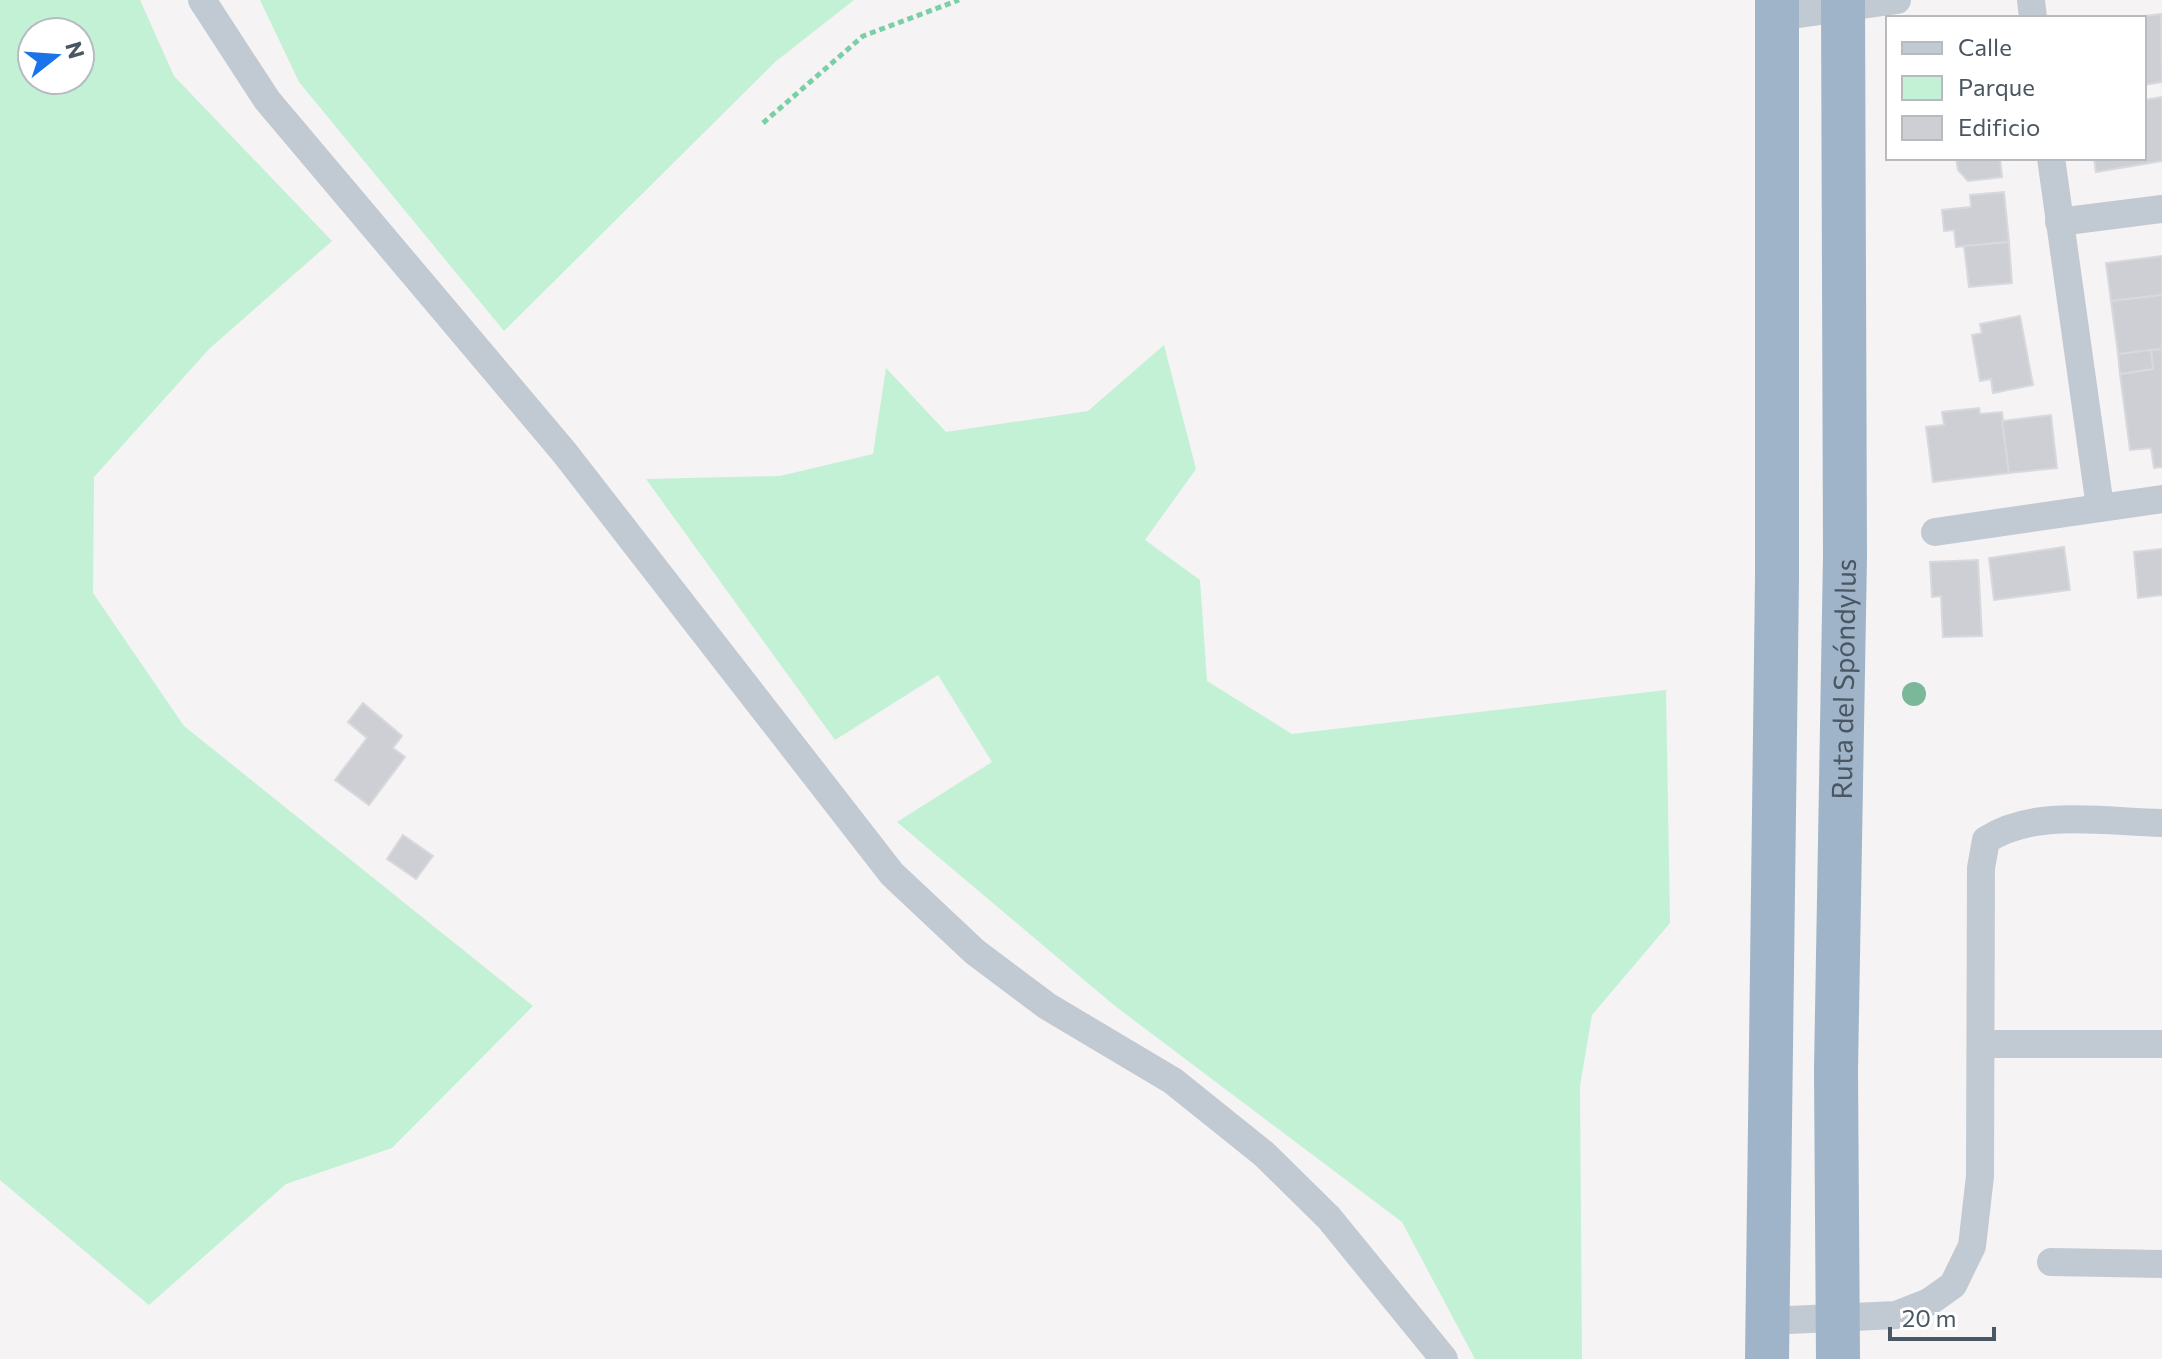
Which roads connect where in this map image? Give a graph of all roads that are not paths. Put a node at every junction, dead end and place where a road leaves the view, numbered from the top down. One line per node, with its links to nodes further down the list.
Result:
1 (202, 0): 18 (street)
2 (1897, 0): 3 (street)
3 (1844, 5): 4 (street); 16 (highway, Ruta del Spóndylus)
4 (1778, 9): 17 (highway)
5 (2051, 160): 7 (street)
6 (2162, 209): 7 (street)
7 (2059, 222): 9 (street)
8 (2162, 499): 9 (street)
9 (2100, 507): 10 (street)
10 (1935, 532)
11 (2162, 823): 12 (street)
12 (1981, 1044): 13 (street); 16 (street)
13 (2162, 1044)
14 (2051, 1262): 15 (street)
15 (2162, 1264)
16 (1838, 1339): 17 (street)
17 (1768, 1340)
18 (1444, 1359)

